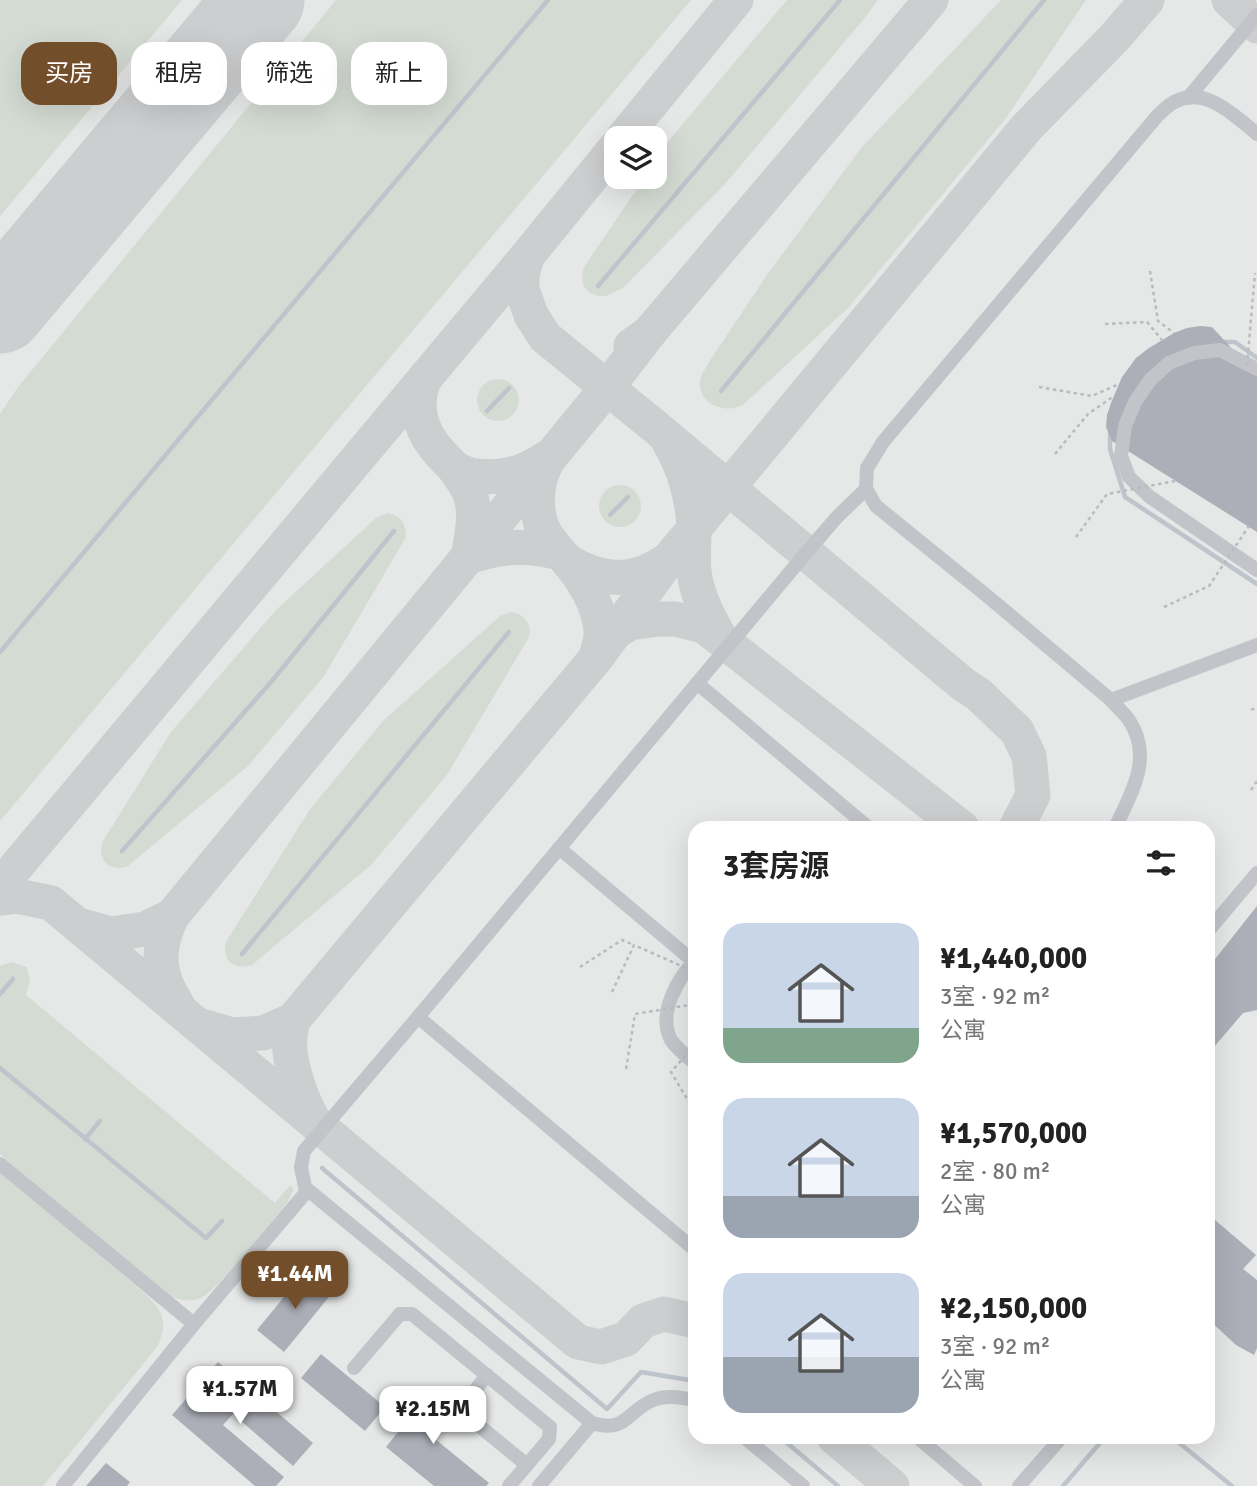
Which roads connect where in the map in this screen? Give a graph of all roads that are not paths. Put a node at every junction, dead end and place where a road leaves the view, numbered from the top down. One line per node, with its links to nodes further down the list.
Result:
1 (1257, 15): 2 (lane)
2 (1188, 98): 3 (lane); 5 (lane)
3 (1257, 134)
4 (1252, 367): 6 (lane)
5 (866, 489): 8 (lane); 9 (lane)
6 (1257, 570)
7 (1257, 645): 9 (lane)
8 (697, 683): 10 (lane); 12 (lane)
9 (1111, 699): 11 (lane)
10 (861, 821)
11 (1118, 821)
12 (559, 848): 15 (lane); 17 (lane)
13 (1257, 873): 14 (lane)
14 (1215, 923)
15 (688, 959)
16 (688, 971): 18 (lane)
17 (418, 1017): 20 (lane); 21 (lane)
18 (688, 1057)
19 (0, 1164): 22 (lane)
20 (306, 1192): 22 (lane); 26 (lane)
21 (688, 1244)
22 (194, 1324): 31 (lane)
23 (354, 1368): 24 (lane)
24 (487, 1375): 30 (lane); 30 (lane)
25 (688, 1399): 26 (lane)
26 (592, 1423): 33 (lane)
27 (752, 1444): 34 (lane)
28 (925, 1444): 35 (lane)
29 (1056, 1444): 36 (lane)
30 (527, 1465): 32 (lane)
31 (63, 1486)
32 (509, 1486)
33 (539, 1486)
34 (803, 1486)
35 (975, 1486)
36 (1019, 1486)

